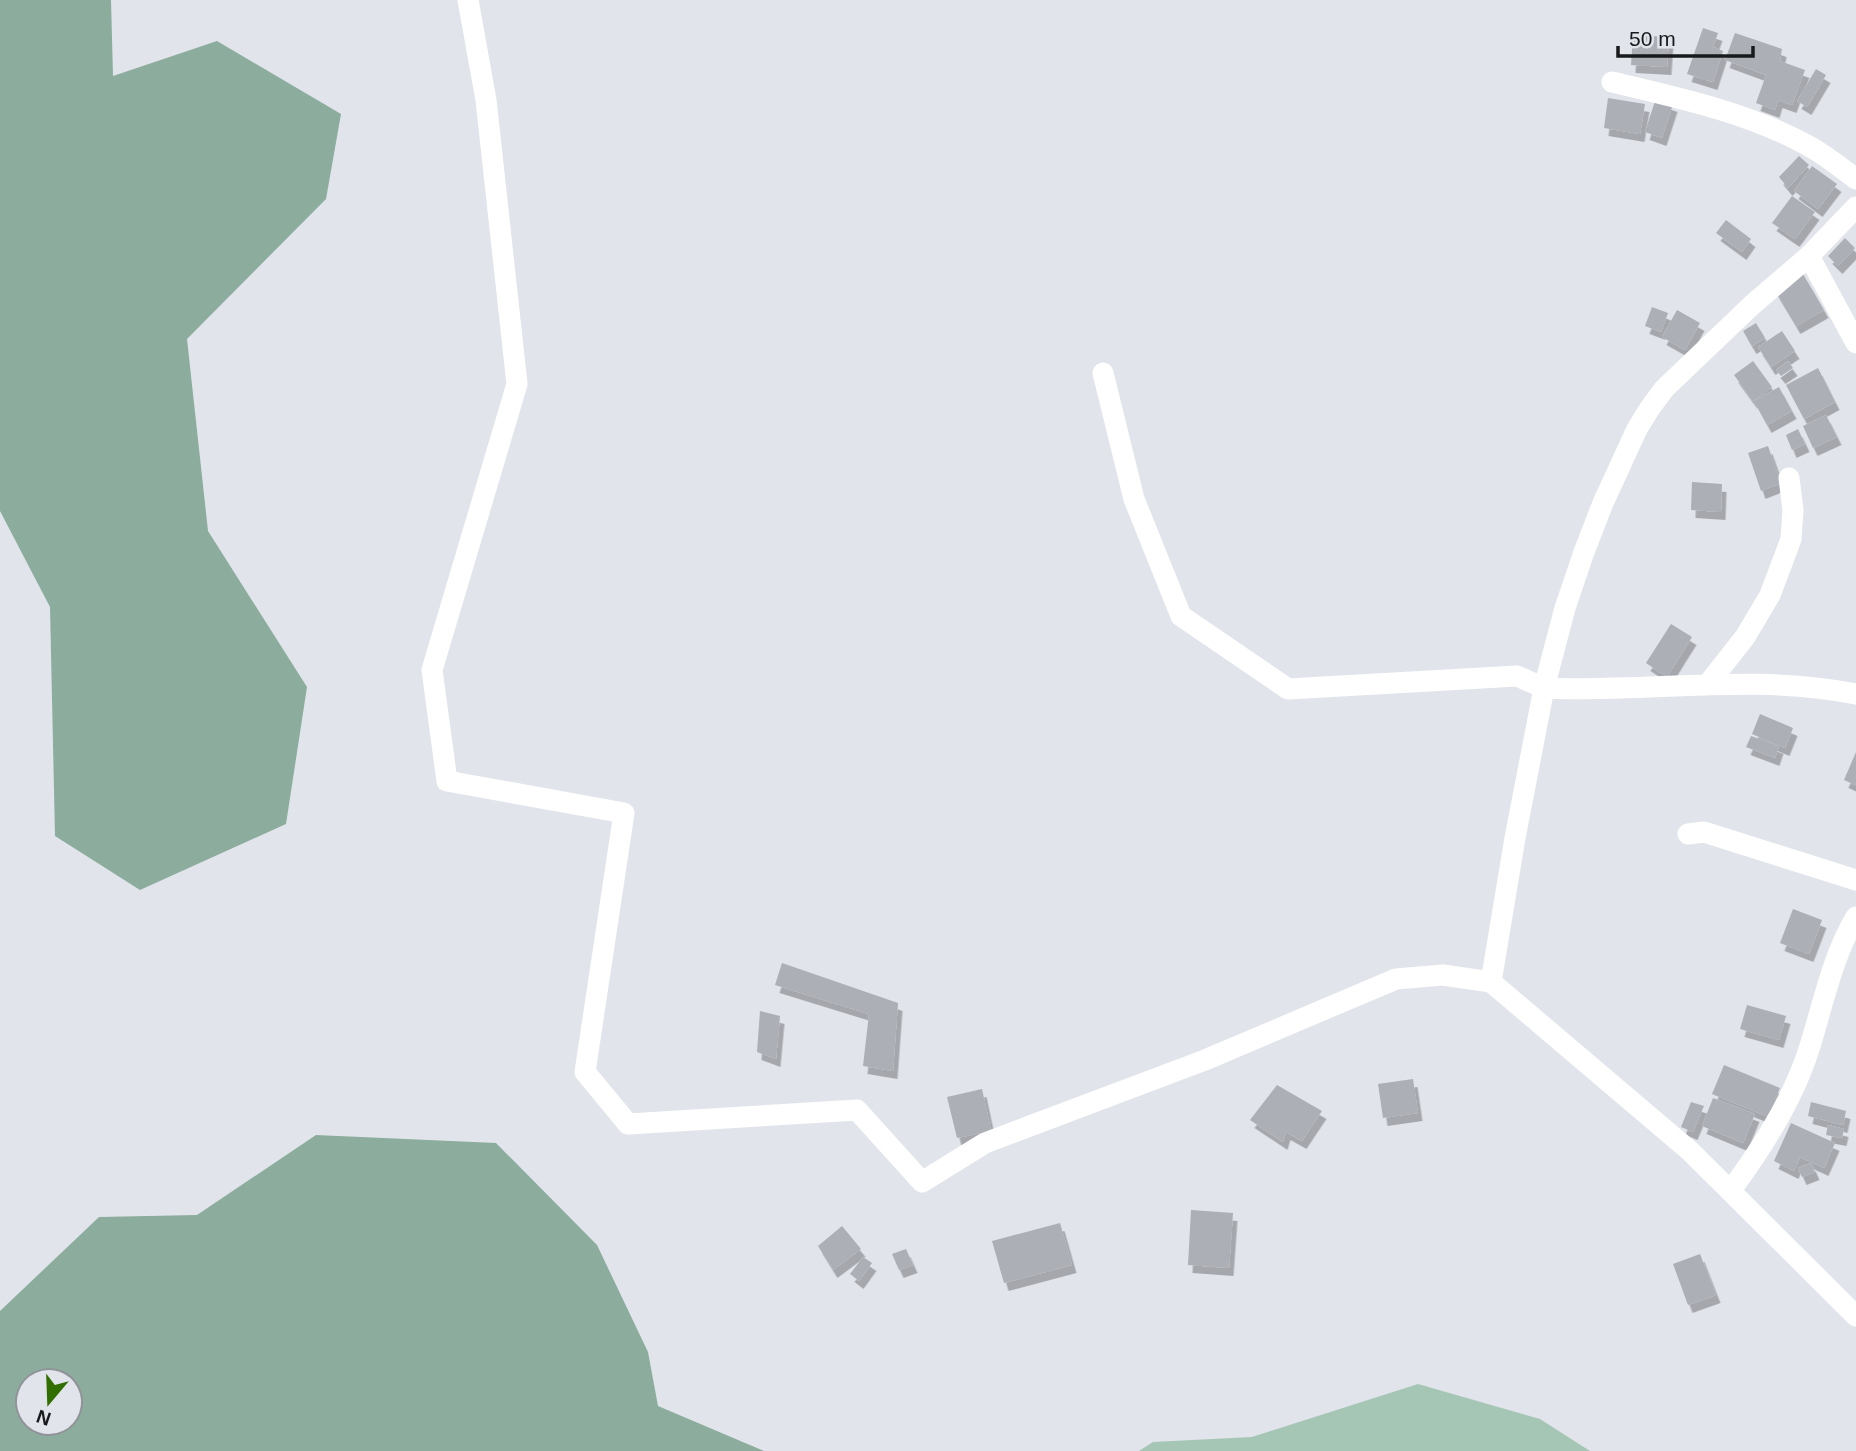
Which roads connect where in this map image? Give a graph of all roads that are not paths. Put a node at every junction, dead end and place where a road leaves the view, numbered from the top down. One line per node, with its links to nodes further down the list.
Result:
1 (468, 0): 15 (street)
2 (1612, 82): 3 (street)
3 (1856, 179)
4 (1856, 207): 5 (street)
5 (1809, 256): 6 (street); 10 (street)
6 (1854, 332)
7 (1103, 373): 10 (street)
8 (1789, 478): 9 (street)
9 (1709, 684): 10 (street); 11 (street)
10 (1544, 688): 15 (street)
11 (1856, 694)
12 (1688, 834): 13 (street)
13 (1856, 880)
14 (1856, 917): 16 (street)
15 (1491, 982): 16 (street)
16 (1731, 1189): 17 (street)
17 (1856, 1316)

